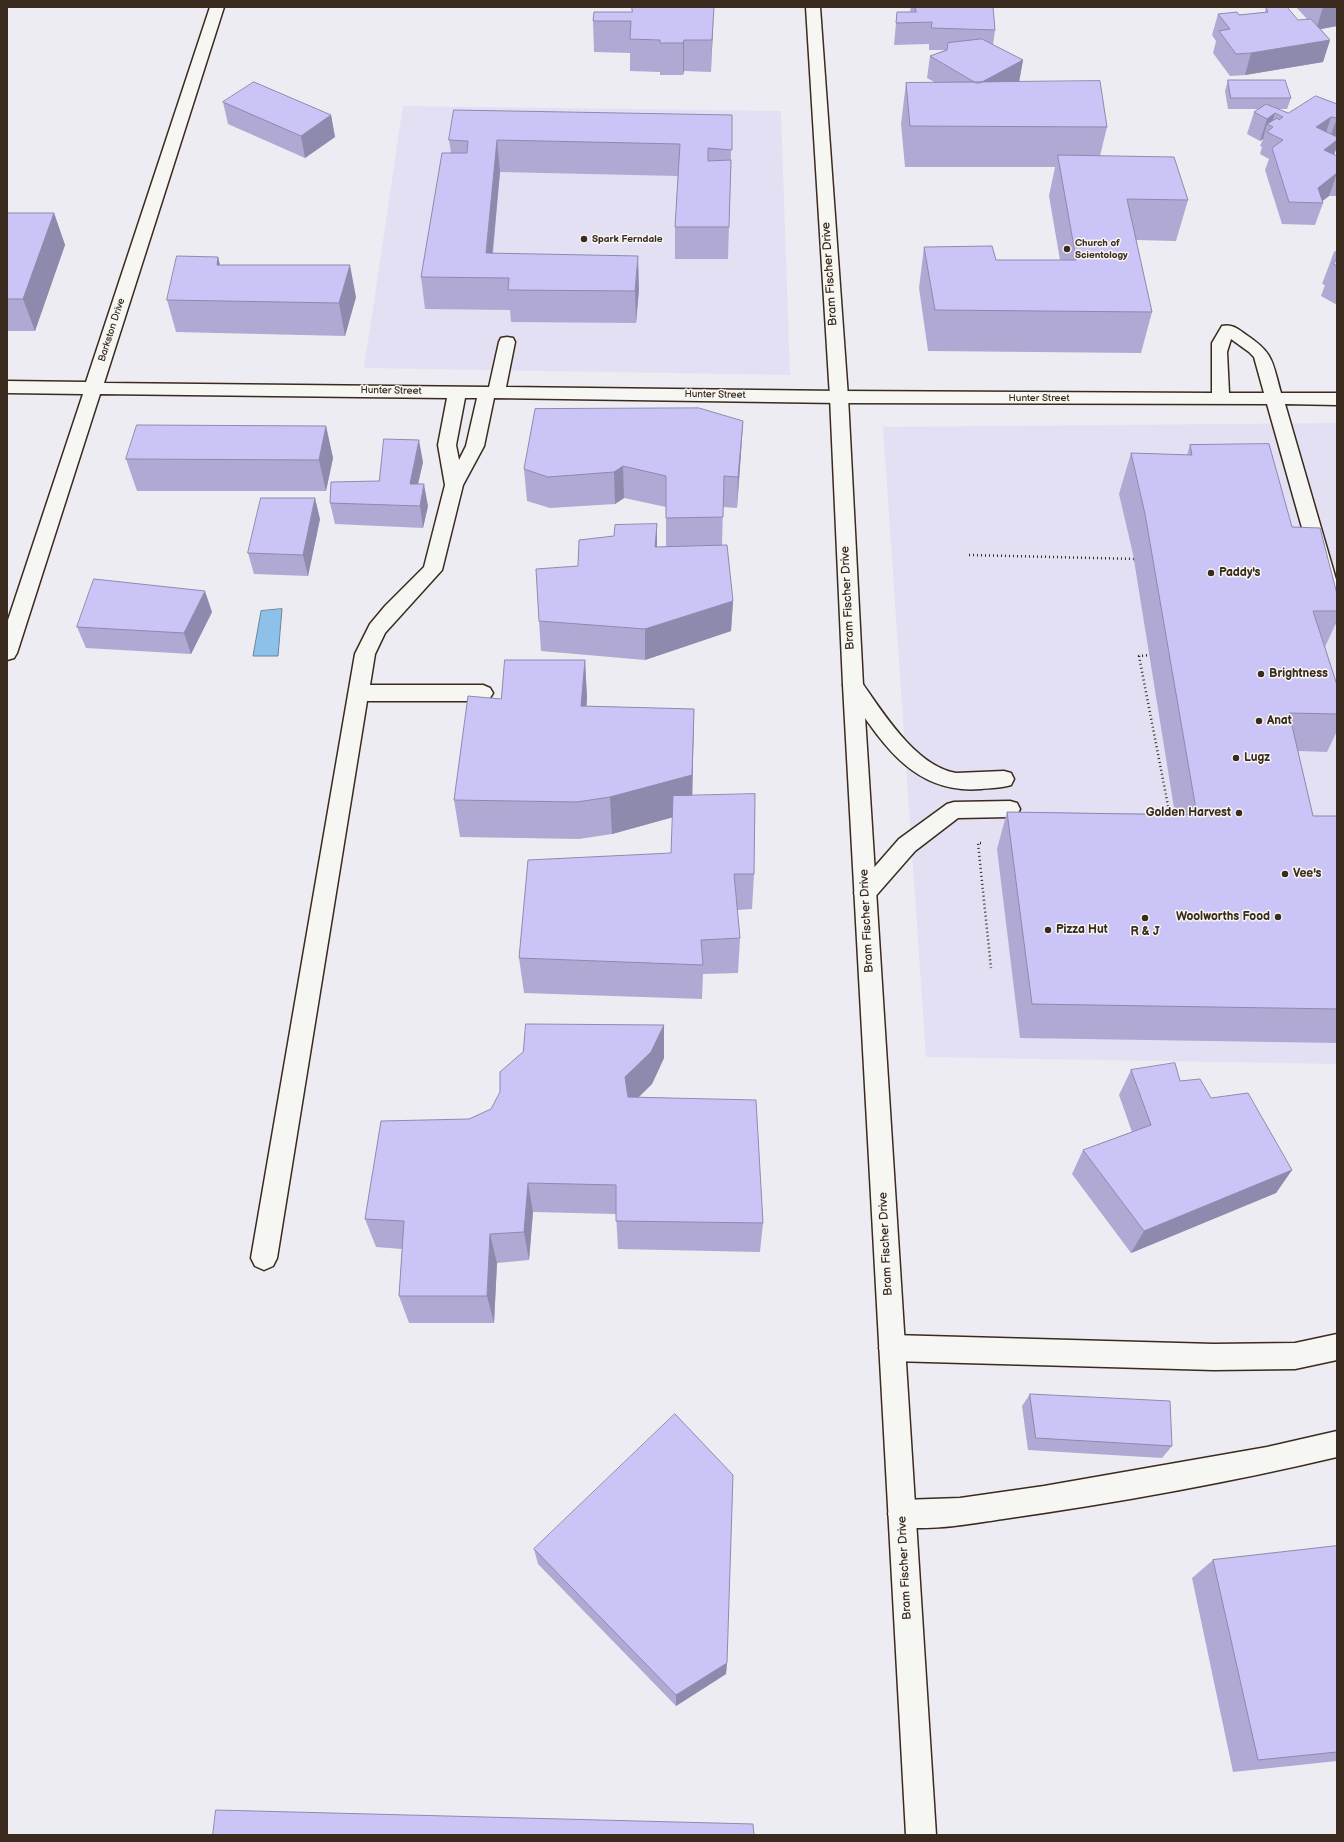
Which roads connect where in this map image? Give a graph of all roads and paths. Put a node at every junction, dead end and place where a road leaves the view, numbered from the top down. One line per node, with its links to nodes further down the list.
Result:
1 (217, 7): 5 (street, Barkston Drive)
2 (813, 7): 8 (street, Bram Fischer Drive)
3 (507, 342): 7 (street)
4 (7, 387): 5 (street, Hunter Street)
5 (94, 388): 6 (street, Hunter Street); 16 (street, Barkston Drive)
6 (457, 392): 7 (street, Hunter Street); 12 (street)
7 (492, 392): 8 (street, Hunter Street); 12 (street)
8 (838, 397): 9 (street, Hunter Street); 18 (street, Bram Fischer Drive)
9 (1221, 398): 10 (street, Hunter Street); 10 (street)
10 (1275, 399): 11 (street, Hunter Street); 15 (street)
11 (1337, 399)
12 (454, 485): 19 (street)
13 (969, 555): 14 (path)
14 (1144, 560)
15 (1337, 616)
16 (7, 653)
17 (1154, 655): 23 (path)
18 (853, 685): 21 (street); 25 (street, Bram Fischer Drive)
19 (358, 693): 20 (street); 27 (street)
20 (483, 693)
21 (1004, 779)
22 (1010, 809): 25 (street)
23 (1170, 818)
24 (985, 843): 26 (path)
25 (865, 893): 29 (street, Bram Fischer Drive)
26 (991, 968)
27 (264, 1258)
28 (1337, 1347): 29 (street)
29 (892, 1348): 31 (street, Bram Fischer Drive)
30 (1337, 1444): 31 (street)
31 (902, 1514): 32 (street, Bram Fischer Drive)
32 (922, 1835)

